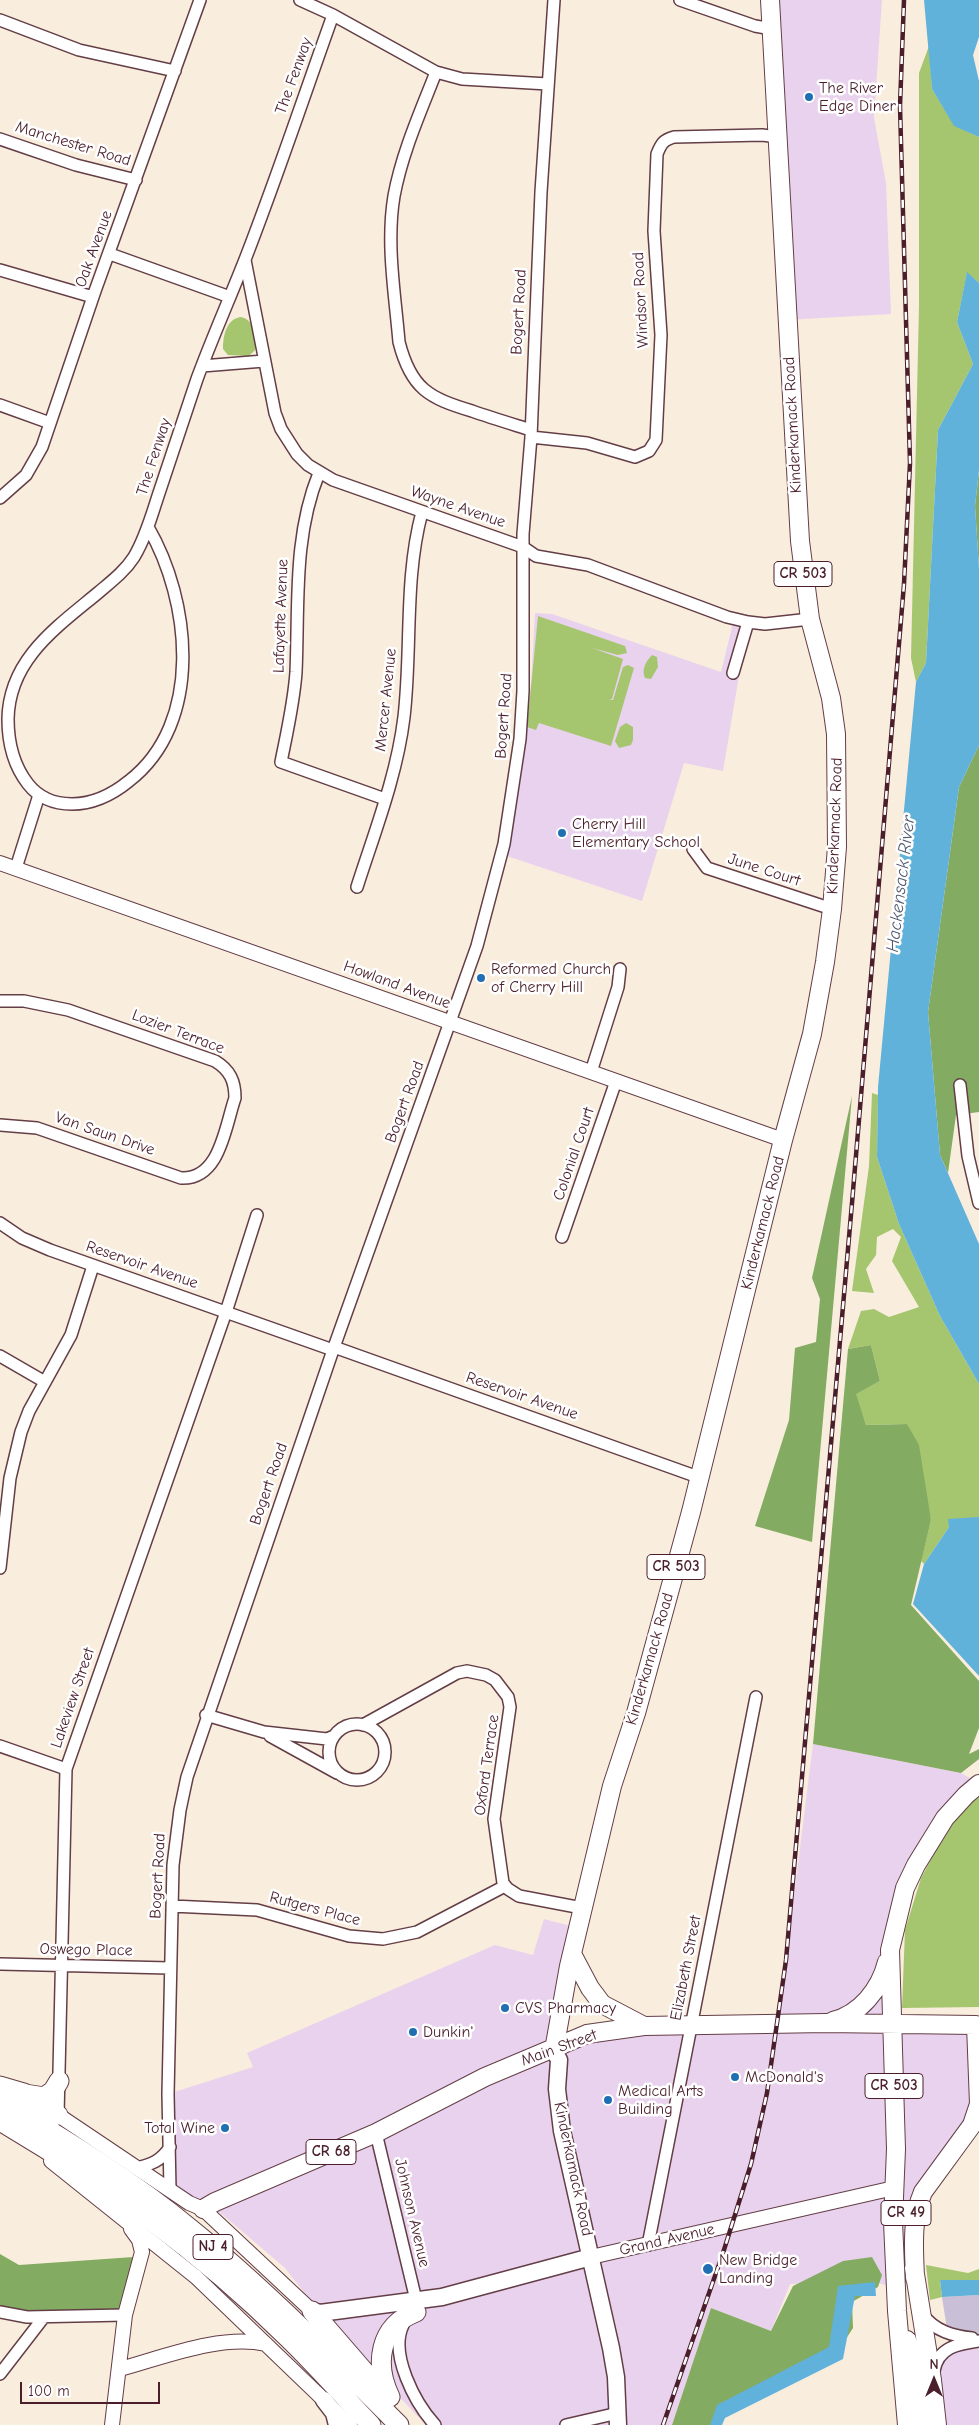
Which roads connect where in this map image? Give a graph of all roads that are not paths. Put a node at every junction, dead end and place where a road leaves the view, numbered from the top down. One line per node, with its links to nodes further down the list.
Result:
1 (200, 0): 9 (street, Oak Avenue)
2 (300, 0): 6 (street)
3 (554, 0): 11 (street, Bogert Road)
4 (680, 0): 8 (street)
5 (770, 0): 8 (main road, Kinderkamack Road / CR 503)
6 (333, 15): 10 (street); 16 (street, The Fenway)
7 (0, 20): 9 (street)
8 (772, 29): 12 (main road, Kinderkamack Road / CR 503)
9 (175, 71): 14 (street, Oak Avenue)
10 (436, 72): 11 (street); 24 (street, Windsor Road)
11 (548, 84): 24 (street, Bogert Road)
12 (778, 137): 24 (street, Windsor Road); 30 (main road, Kinderkamack Road / CR 503)
13 (0, 139): 14 (street, Manchester Road)
14 (136, 180): 15 (street, Oak Avenue)
15 (110, 254): 18 (street, Oak Avenue); 19 (street)
16 (245, 260): 19 (street, The Fenway); 20 (street, Wayne Avenue)
17 (0, 270): 18 (street)
18 (93, 297): 23 (street, Oak Avenue)
19 (230, 297): 21 (street, The Fenway)
20 (264, 361): 21 (street); 25 (street, Wayne Avenue)
21 (202, 366): 28 (street, The Fenway)
22 (0, 405): 23 (street)
23 (50, 423): 26 (street, Oak Avenue)
24 (531, 434): 29 (street, Bogert Road)
25 (319, 473): 27 (street, Wayne Avenue); 35 (street, Lafayette Avenue)
26 (0, 498)
27 (422, 512): 29 (street, Wayne Avenue); 35 (street, Mercer Avenue)
28 (148, 527): 33 (street, The Fenway); 34 (street)
29 (523, 547): 31 (street, Wayne Avenue); 43 (street, Bogert Road)
30 (810, 619): 31 (street, Wayne Avenue); 40 (main road, Kinderkamack Road / CR 503)
31 (748, 622): 32 (street)
32 (733, 673)
33 (4, 734): 34 (street, The Fenway)
34 (39, 795): 38 (street)
35 (385, 799): 39 (street, Mercer Avenue)
36 (693, 849): 40 (street, June Court)
37 (0, 863): 38 (street, Howland Avenue)
38 (16, 868): 43 (street, Howland Avenue)
39 (357, 886)
40 (832, 909): 48 (main road, Kinderkamack Road / CR 503)
41 (620, 969): 44 (street)
42 (0, 1001): 49 (street, Lozier Terrace)
43 (450, 1022): 44 (street, Howland Avenue); 56 (street, Bogert Road)
44 (591, 1072): 45 (street, Howland Avenue)
45 (616, 1081): 48 (street, Howland Avenue); 53 (street, Colonial Court)
46 (960, 1085): 50 (street)
47 (0, 1125): 49 (street, Van Saun Drive)
48 (783, 1140): 59 (main road, Kinderkamack Road / CR 503)
49 (197, 1177)
50 (979, 1203)
51 (257, 1215): 55 (street, Lakeview Street)
52 (0, 1223): 54 (street, Reservoir Avenue)
53 (562, 1237)
54 (93, 1266): 55 (street, Reservoir Avenue); 58 (street)
55 (226, 1312): 56 (street, Reservoir Avenue); 67 (street, Lakeview Street)
56 (334, 1348): 59 (street, Reservoir Avenue); 62 (street, Bogert Road)
57 (0, 1356): 58 (street)
58 (45, 1382): 60 (street)
59 (698, 1477): 72 (main road, Kinderkamack Road / CR 503)
60 (0, 1568)
61 (756, 1697): 80 (street, Elizabeth Street)
62 (206, 1715): 64 (street, Oxford Terrace); 71 (street, Bogert Road)
63 (363, 1725): 65 (street, Oxford Terrace); 68 (street, Oxford Terrace); 70 (street, Oxford Terrace)
64 (264, 1732): 65 (street, Oxford Terrace); 68 (street, Oxford Terrace)
65 (334, 1736): 68 (street)
66 (0, 1746): 67 (street)
67 (66, 1769): 76 (street, Lakeview Street)
68 (339, 1774)
69 (979, 1784): 73 (main road)
70 (505, 1886): 71 (street, Rutgers Place); 72 (street)
71 (172, 1906): 77 (street, Bogert Road)
72 (582, 1908): 74 (main road, Kinderkamack Road / CR 503)
73 (890, 1950): 78 (main road); 79 (main road)
74 (572, 1954): 81 (main road); 82 (main road, Kinderkamack Road / CR 503)
75 (0, 1964): 76 (street, Oswego Place)
76 (61, 1966): 77 (street, Oswego Place); 83 (street, Lakeview Street)
77 (170, 1968): 91 (street, Bogert Road)
78 (826, 2023): 79 (main road, Main Street); 80 (main road, Main Street)
79 (892, 2024): 92 (main road, CR 503); 100 (main road, Main Street)
80 (692, 2025): 81 (main road, Main Street); 98 (street, Elizabeth Street)
81 (644, 2026): 82 (main road, Main Street)
82 (554, 2050): 89 (main road, Main Street / CR 68); 99 (main road, Kinderkamack Road)
83 (59, 2081): 85 (highway); 87 (street, Lakeview Street)
84 (0, 2086): 85 (highway)
85 (24, 2094): 87 (highway)
86 (0, 2101): 115 (highway, NJ 4)
87 (58, 2115): 93 (street)
88 (0, 2121): 90 (highway); 119 (highway, NJ 4)
89 (376, 2133): 96 (main road, Main Street / CR 68); 101 (street, Johnson Avenue)
90 (20, 2137): 97 (street)
91 (170, 2147): 93 (street); 95 (street, Bogert Road)
92 (896, 2149): 94 (main road, CR 503); 100 (main road, CR 49)
93 (137, 2168): 95 (street)
94 (894, 2188): 98 (street, Grand Avenue); 103 (main road, CR 503)
95 (170, 2190): 96 (street)
96 (203, 2209): 102 (street)
97 (121, 2217): 106 (street); 109 (street)
98 (648, 2245): 99 (street, Grand Avenue)
99 (591, 2257): 101 (main road, Grand Avenue); 114 (main road, Kinderkamack Road)
100 (915, 2278): 105 (main road)
101 (416, 2306): 102 (main road, Grand Avenue); 115 (highway); 120 (street)
102 (312, 2311): 115 (highway)
103 (897, 2311): 122 (main road, CR 503); 123 (main road)
104 (0, 2312): 107 (street)
105 (921, 2312): 108 (street); 112 (main road)
106 (125, 2315): 107 (street); 110 (street)
107 (44, 2317): 111 (street)
108 (979, 2340): 112 (street)
109 (266, 2344): 110 (street); 113 (street)
110 (120, 2369): 116 (street)
111 (0, 2374)
112 (932, 2380): 124 (main road)
113 (324, 2400): 117 (main road); 118 (street)
114 (618, 2419): 121 (street)
115 (405, 2423)
116 (112, 2425)
117 (337, 2425)
118 (350, 2425)
119 (371, 2425)
120 (435, 2425)
121 (566, 2425)
122 (907, 2425)
123 (922, 2425)
124 (937, 2425)

